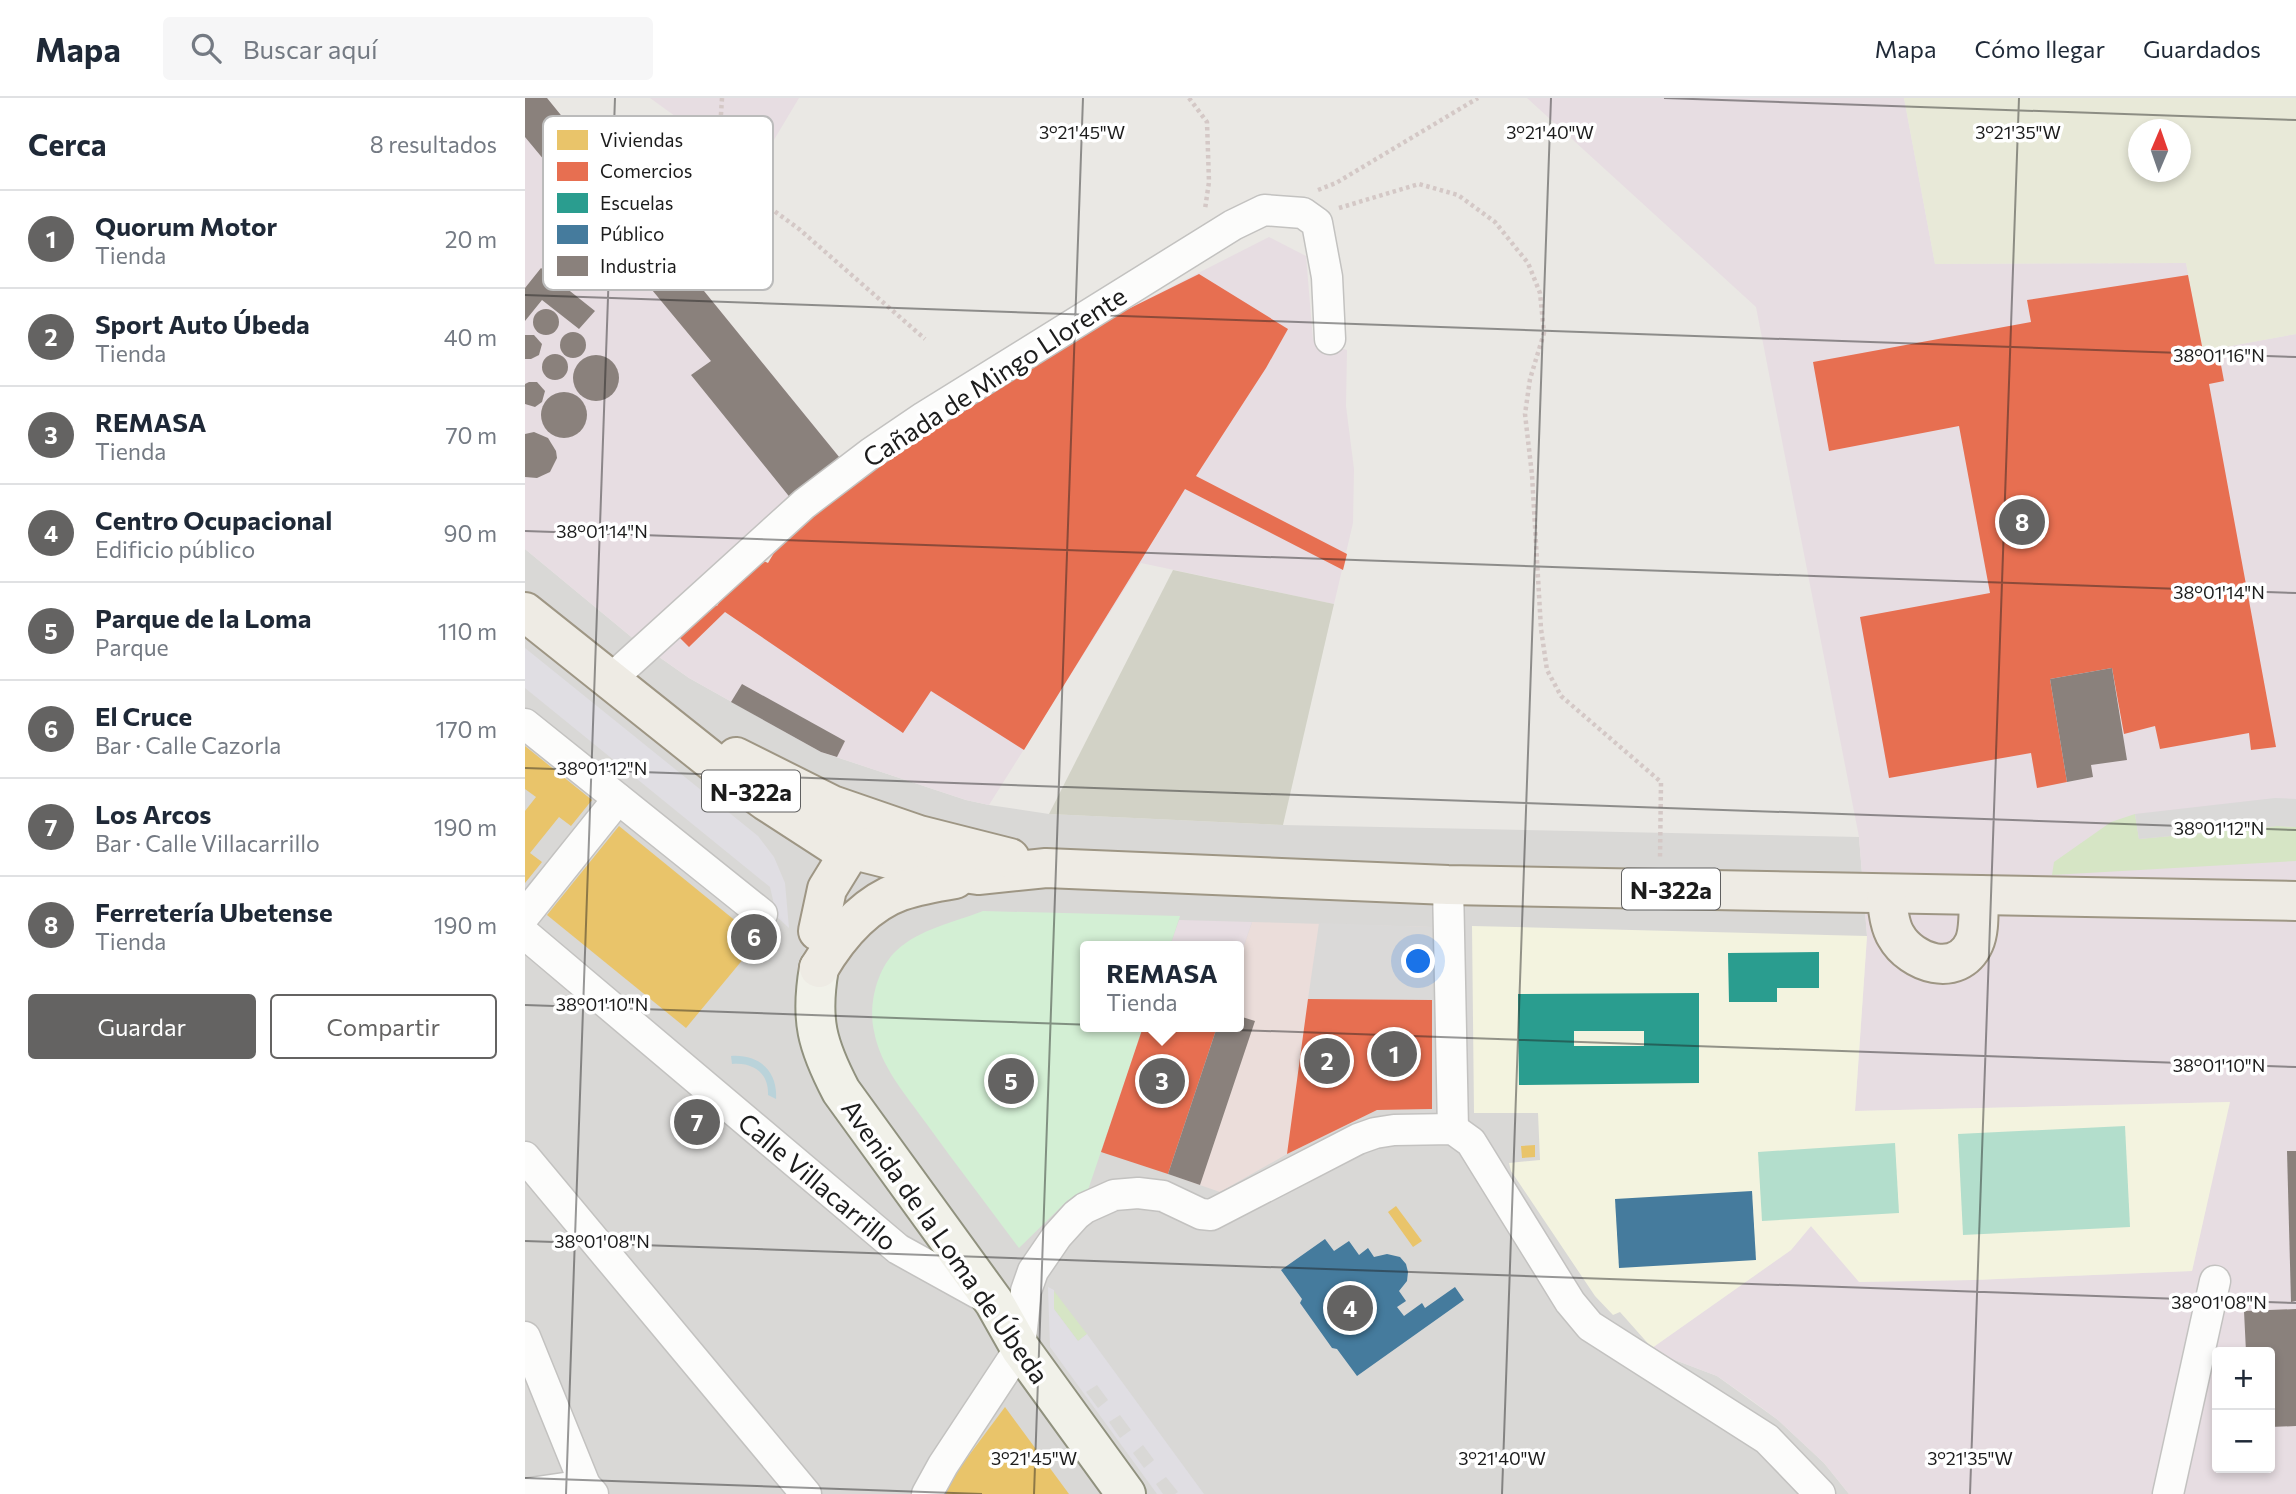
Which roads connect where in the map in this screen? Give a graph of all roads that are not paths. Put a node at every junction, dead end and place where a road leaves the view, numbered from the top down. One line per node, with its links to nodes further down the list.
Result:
1 (1330, 339): 3 (street, Cañada de Mingo Llorente)
2 (525, 612): 3 (main road, N-322a)
3 (610, 680): 4 (main road, N-322a)
4 (658, 718): 7 (main road, N-322a); 8 (main road, N-322a)
5 (525, 724): 6 (street)
6 (618, 799): 15 (street); 16 (street)
7 (765, 801): 9 (main road, N-322a); 18 (main road)
8 (832, 805): 9 (main road); 10 (main road, N-322a)
9 (851, 850): 10 (main road, N-322a); 18 (main road)
10 (988, 865): 11 (main road, N-322a); 18 (main road)
11 (1448, 885): 12 (main road, N-322a); 19 (street)
12 (1886, 894): 13 (main road, N-322a); 13 (main road)
13 (1979, 895): 14 (main road, N-322a)
14 (2296, 901)
15 (762, 914)
16 (525, 915)
17 (525, 934): 22 (street, Calle Villacarrillo)
18 (824, 948): 22 (main road, Avenida de la Loma de Úbeda)
19 (1453, 1129): 24 (street); 30 (street)
20 (525, 1157): 27 (street)
21 (2215, 1281): 31 (street)
22 (994, 1302): 24 (main road, Avenida de la Loma de Úbeda)
23 (525, 1337): 25 (street)
24 (1020, 1348): 28 (street); 29 (main road, Avenida de la Loma de Úbeda)
25 (589, 1489): 26 (street)
26 (525, 1494)
27 (806, 1494)
28 (927, 1494)
29 (1126, 1494)
30 (1820, 1494)
31 (2168, 1494)

